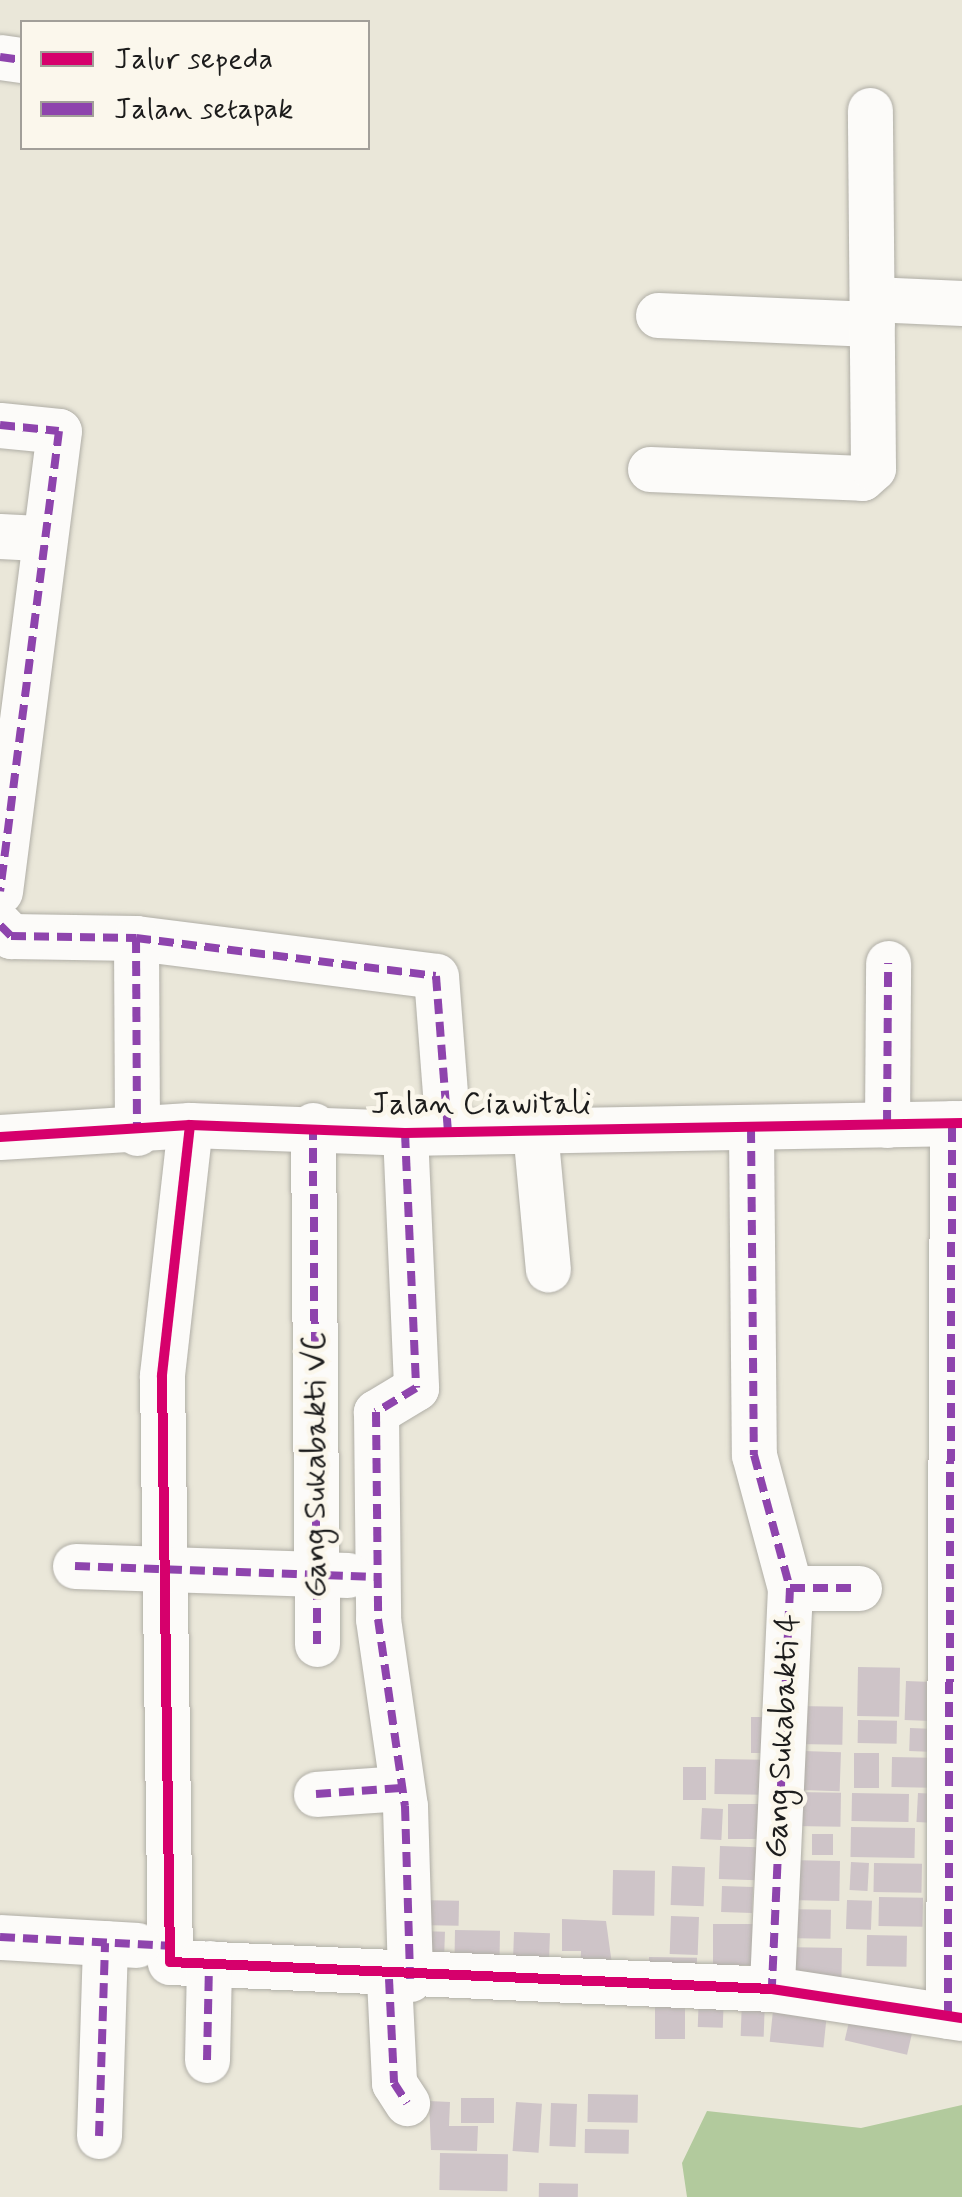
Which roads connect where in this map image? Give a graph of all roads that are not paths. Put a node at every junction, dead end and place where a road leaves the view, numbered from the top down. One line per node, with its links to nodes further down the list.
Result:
1 (870, 110): 3 (street)
2 (962, 303): 3 (street)
3 (872, 311): 4 (street); 6 (street)
4 (658, 315)
5 (0, 425): 7 (street)
6 (650, 469)
7 (0, 891)
8 (0, 925): 9 (street)
9 (136, 938): 17 (street); 18 (street)
10 (888, 963): 14 (street)
11 (957, 1123): 14 (street, Jalan Ciawitali); 22 (street)
12 (190, 1125): 13 (street, Jalan Ciawitali); 18 (street, Jalan Ciawitali); 21 (street)
13 (314, 1125): 17 (street, Jalan Ciawitali); 24 (street, Gang Sukabakti VC)
14 (887, 1126): 15 (street, Jalan Ciawitali)
15 (750, 1128): 16 (street, Jalan Ciawitali); 26 (street, Gang Sukabakti 4)
16 (536, 1130): 17 (street, Jalan Ciawitali); 20 (street)
17 (426, 1132): 25 (street)
18 (138, 1133): 19 (street, Jalan Ciawitali)
19 (0, 1138)
20 (548, 1269)
21 (160, 1564): 23 (street); 24 (street); 33 (street)
22 (954, 1564): 36 (street)
23 (75, 1566)
24 (317, 1574): 25 (street); 28 (street, Gang Sukabakti VC)
25 (377, 1577): 29 (street)
26 (790, 1588): 27 (street); 35 (street, Gang Sukabakti 4)
27 (859, 1588)
28 (317, 1644)
29 (401, 1788): 30 (street); 34 (street)
30 (316, 1794)
31 (0, 1937): 32 (street)
32 (105, 1944): 33 (street); 39 (street)
33 (189, 1954): 34 (street); 37 (street)
34 (399, 1979): 35 (street); 38 (street)
35 (772, 1990): 36 (street)
36 (955, 2017)
37 (207, 2060)
38 (407, 2103)
39 (99, 2136)

